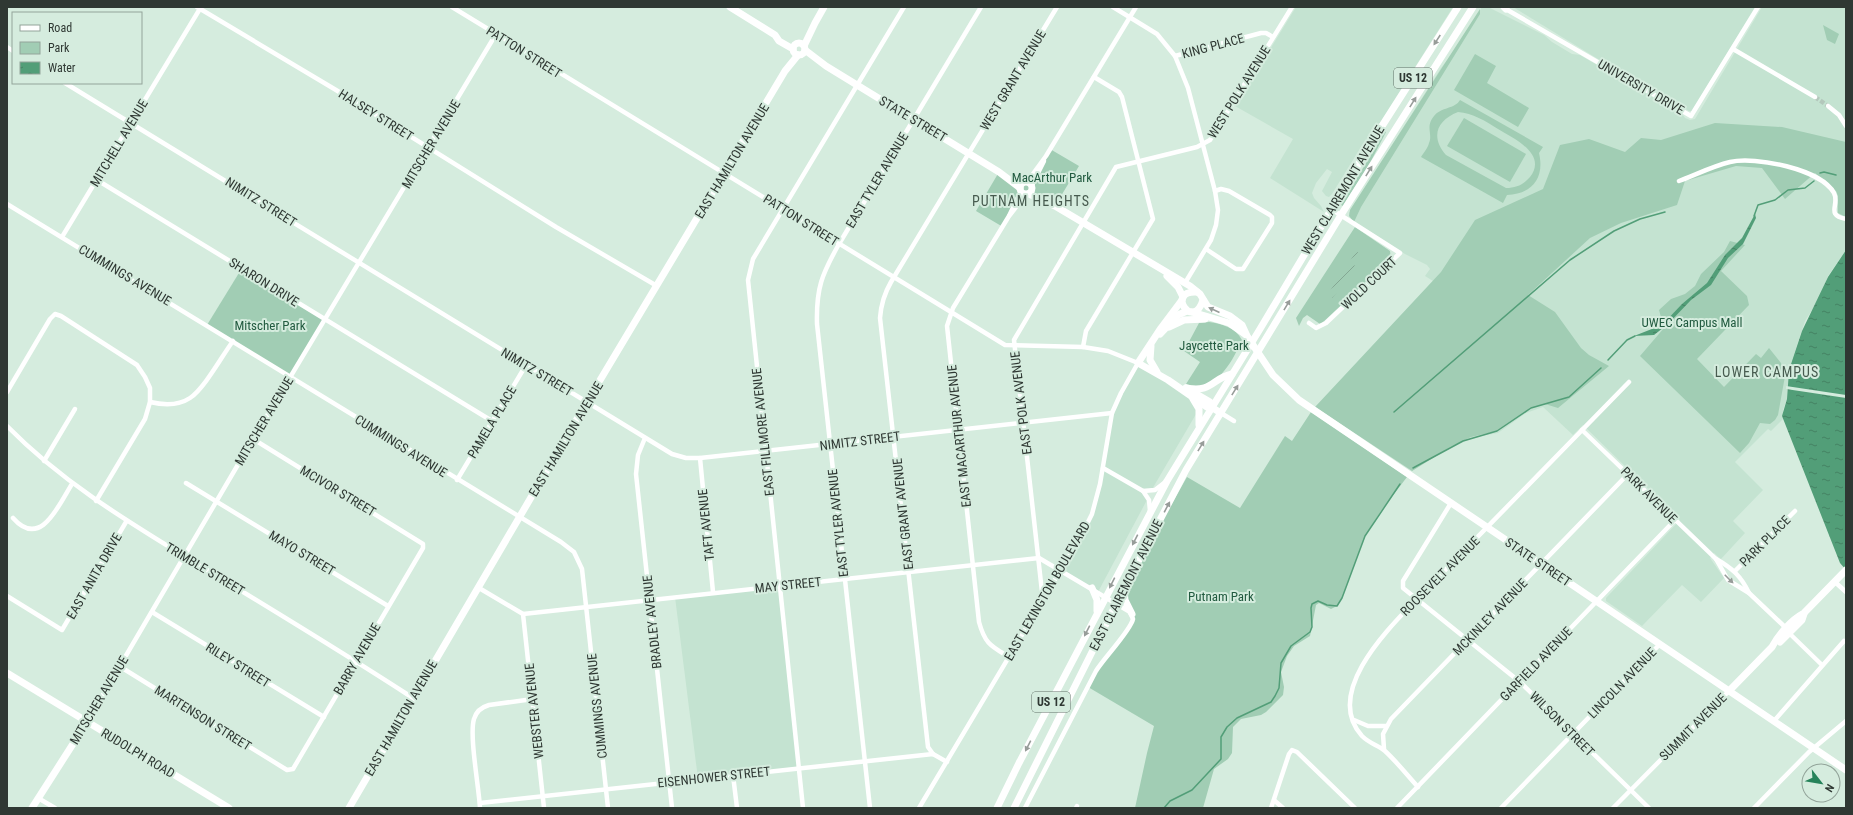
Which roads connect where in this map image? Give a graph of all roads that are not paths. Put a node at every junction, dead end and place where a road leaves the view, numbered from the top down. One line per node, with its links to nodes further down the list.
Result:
1 (452, 7): 16 (street, PATTON STREET)
2 (730, 7): 18 (main road, STATE STREET)
3 (824, 7): 18 (main road, EAST HAMILTON AVENUE)
4 (904, 7): 23 (street, EAST FILLMORE AVENUE)
5 (981, 7): 26 (street, EAST TYLER AVENUE)
6 (1057, 7): 31 (street, WEST GRANT AVENUE)
7 (1113, 7): 15 (street)
8 (1136, 7): 15 (street, EAST MACARTHUR AVENUE)
9 (1292, 7): 17 (street, WEST POLK AVENUE)
10 (1458, 7): 40 (main road, WEST CLAIREMONT AVENUE / US 12, one-way to 40)
11 (1472, 7): 41 (main road, WEST CLAIREMONT AVENUE / US 12, one-way to 11)
12 (1758, 7): 19 (street, UNIVERSITY DRIVE)
13 (199, 8): 27 (street, MITCHELL AVENUE); 30 (street, HALSEY STREET)
14 (1503, 8): 19 (street, UNIVERSITY DRIVE)
15 (1130, 16): 20 (street); 21 (street, EAST MACARTHUR AVENUE)
16 (496, 34): 30 (street, MITSCHER AVENUE); 33 (street, PATTON STREET)
17 (1273, 37): 20 (street, KING PLACE); 29 (street, WEST POLK AVENUE)
18 (799, 49): 23 (main road, STATE STREET); 33 (main road, EAST HAMILTON AVENUE)
19 (1733, 49): 24 (street)
20 (1175, 56): 29 (street)
21 (1094, 77): 32 (street); 36 (street, EAST MACARTHUR AVENUE)
22 (67, 84): 27 (street, NIMITZ STREET)
23 (857, 85): 26 (main road, STATE STREET); 39 (street, EAST FILLMORE AVENUE)
24 (1815, 97)
25 (1828, 106): 28 (street)
26 (914, 119): 31 (main road, STATE STREET); 45 (street, EAST TYLER AVENUE)
27 (131, 122): 34 (street, MITCHELL AVENUE); 48 (street, NIMITZ STREET)
28 (1846, 126)
29 (1202, 146): 32 (street, WEST POLK AVENUE); 37 (street)
30 (429, 148): 48 (street, MITSCHER AVENUE); 52 (street, HALSEY STREET)
31 (969, 153): 36 (main road, STATE STREET); 50 (street, EAST GRANT AVENUE)
32 (1138, 161): 43 (street, WEST POLK AVENUE); 47 (street)
33 (725, 173): 39 (street, PATTON STREET); 52 (main road, EAST HAMILTON AVENUE)
34 (97, 180): 44 (street, MITCHELL AVENUE); 58 (street, SHARON DRIVE)
35 (1679, 181): 42 (street)
36 (1026, 188): 43 (main road, STATE STREET); 57 (street, EAST MACARTHUR AVENUE)
37 (1215, 191): 46 (street); 46 (street)
38 (7, 204): 44 (street, CUMMINGS AVENUE)
39 (783, 209): 45 (street, PATTON STREET); 95 (street, EAST FILLMORE AVENUE)
40 (1331, 209): 41 (street, WOLD COURT); 70 (main road, WEST CLAIREMONT AVENUE / US 12)
41 (1341, 215): 60 (street, WOLD COURT); 69 (main road, WEST CLAIREMONT AVENUE / US 12, one-way to 41)
42 (1844, 219)
43 (1084, 223): 47 (main road, STATE STREET); 65 (street, EAST POLK AVENUE)
44 (62, 237): 64 (street, CUMMINGS AVENUE)
45 (839, 244): 50 (street, PATTON STREET); 94 (street, EAST TYLER AVENUE)
46 (1206, 249): 51 (street)
47 (1133, 253): 49 (main road, STATE STREET); 66 (street)
48 (359, 262): 58 (street, MITSCHER AVENUE); 68 (street, NIMITZ STREET)
49 (1163, 271): 51 (main road, STATE STREET); 54 (main road, STATE STREET)
50 (894, 278): 57 (street, PATTON STREET); 91 (street, EAST GRANT AVENUE)
51 (1185, 283): 53 (main road, STATE STREET)
52 (657, 286): 79 (main road, EAST HAMILTON AVENUE)
53 (1197, 292): 54 (main road); 55 (main road)
54 (1183, 298): 56 (main road); 63 (main road, EAST LEXINGTON BOULEVARD)
55 (1203, 300): 56 (main road); 62 (main road, STATE STREET, one-way to 55)
56 (1189, 311): 59 (main road, STATE STREET); 61 (main road, EAST LEXINGTON BOULEVARD)
57 (951, 313): 65 (street, PATTON STREET); 89 (street, EAST MACARTHUR AVENUE)
58 (324, 320): 72 (street, MITSCHER AVENUE); 84 (street, SHARON DRIVE)
59 (1219, 321): 61 (main road); 62 (main road, STATE STREET)
60 (1309, 323)
61 (1165, 329): 63 (main road, EAST LEXINGTON BOULEVARD)
62 (1247, 336): 107 (main road, STATE STREET)
63 (1153, 340): 67 (main road, EAST LEXINGTON BOULEVARD); 71 (main road, EAST LEXINGTON BOULEVARD)
64 (233, 341): 72 (street, CUMMINGS AVENUE); 78 (street)
65 (1014, 345): 66 (street, PATTON STREET); 86 (street, EAST POLK AVENUE)
66 (1083, 347): 67 (street, PATTON STREET)
67 (1138, 363): 71 (main road, PATTON STREET); 82 (street, EAST LEXINGTON BOULEVARD)
68 (526, 365): 79 (street, NIMITZ STREET); 84 (street, PAMELA PLACE)
69 (1249, 368): 83 (main road, EAST CLAIREMONT AVENUE / US 12, one-way to 69)
70 (1232, 374): 75 (main road); 80 (main road, EAST CLAIREMONT AVENUE / US 12)
71 (1159, 375): 73 (main road, PATTON STREET)
72 (290, 378): 93 (street, MITSCHER AVENUE); 100 (street, CUMMINGS AVENUE)
73 (1168, 380): 75 (main road, PATTON STREET); 77 (main road, PATTON STREET)
74 (1629, 382): 90 (street, ROOSEVELT AVENUE)
75 (1186, 388): 80 (main road, PATTON STREET)
76 (7, 392): 78 (street)
77 (1193, 399): 80 (main road, PATTON STREET); 88 (main road)
78 (150, 402): 105 (street)
79 (587, 402): 92 (street, NIMITZ STREET); 111 (main road, EAST HAMILTON AVENUE)
80 (1211, 407): 83 (main road, PATTON STREET); 88 (main road, EAST CLAIREMONT AVENUE / US 12)
81 (75, 409): 97 (street)
82 (1112, 413): 86 (street, NIMITZ STREET); 98 (street, EAST LEXINGTON BOULEVARD)
83 (1221, 413): 85 (street, PATTON STREET); 130 (main road, EAST CLAIREMONT AVENUE / US 12, one-way to 83)
84 (492, 421): 100 (street, PAMELA PLACE)
85 (1234, 421)
86 (1024, 422): 89 (street, NIMITZ STREET); 117 (street, EAST POLK AVENUE)
87 (7, 426): 97 (street, TRIMBLE STREET)
88 (1199, 426): 101 (main road, EAST CLAIREMONT AVENUE / US 12)
89 (958, 430): 91 (street, NIMITZ STREET); 119 (street, EAST MACARTHUR AVENUE)
90 (1582, 430): 99 (street, PARK AVENUE); 114 (street, ROOSEVELT AVENUE)
91 (894, 437): 94 (street, NIMITZ STREET); 124 (street, EAST GRANT AVENUE)
92 (646, 438): 96 (street, NIMITZ STREET); 137 (street, BRADLEY AVENUE)
93 (253, 439): 106 (street, MITSCHER AVENUE); 115 (street, MCIVOR STREET)
94 (830, 444): 95 (street, NIMITZ STREET); 125 (street, EAST TYLER AVENUE)
95 (764, 451): 96 (street, NIMITZ STREET); 127 (street, EAST FILLMORE AVENUE)
96 (700, 458): 131 (street, TAFT AVENUE)
97 (44, 461): 103 (street, TRIMBLE STREET)
98 (1103, 468): 104 (street); 121 (street, EAST LEXINGTON BOULEVARD)
99 (1628, 474): 112 (street, PARK AVENUE); 120 (street, MCKINLEY AVENUE)
100 (457, 480): 111 (street, CUMMINGS AVENUE)
101 (1167, 481): 104 (street); 108 (main road, EAST CLAIREMONT AVENUE / US 12)
102 (186, 483): 106 (street, MAYO STREET)
103 (72, 484): 105 (street, TRIMBLE STREET); 110 (street)
104 (1142, 491): 108 (street)
105 (96, 501): 113 (street, TRIMBLE STREET)
106 (217, 501): 116 (street, MITSCHER AVENUE); 141 (street, MAYO STREET)
107 (1451, 503): 114 (main road, STATE STREET); 136 (street, WILSON STREET)
108 (1150, 511): 135 (main road, EAST CLAIREMONT AVENUE / US 12, one-way to 135)
109 (1795, 511): 123 (street, PARK PLACE)
110 (13, 518)
111 (519, 518): 128 (main road, EAST HAMILTON AVENUE); 142 (street, CUMMINGS AVENUE)
112 (1675, 520): 118 (street, PARK AVENUE); 139 (street, GARFIELD AVENUE)
113 (126, 522): 116 (street, TRIMBLE STREET); 134 (street, EAST ANITA DRIVE)
114 (1487, 528): 120 (main road, STATE STREET); 136 (street, ROOSEVELT AVENUE)
115 (423, 544): 141 (street, BARRY AVENUE)
116 (185, 556): 143 (street, MITSCHER AVENUE); 152 (street, TRIMBLE STREET)
117 (1039, 558): 119 (street, MAY STREET); 121 (street); 138 (street, EAST POLK AVENUE)
118 (1716, 559): 123 (street, PARK AVENUE); 133 (street, PARK AVENUE, one-way to 133)
119 (974, 564): 124 (street, MAY STREET); 151 (street, EAST MACARTHUR AVENUE)
120 (1542, 564): 139 (main road, STATE STREET); 148 (street, MCKINLEY AVENUE)
121 (1061, 570): 129 (street); 138 (street, EAST LEXINGTON BOULEVARD)
122 (1846, 570): 126 (main road, SUMMIT AVENUE)
123 (1735, 571): 133 (street, PARK AVENUE)
124 (909, 572): 125 (street, MAY STREET); 169 (street, EAST GRANT AVENUE)
125 (844, 579): 127 (street, MAY STREET); 170 (street, EAST TYLER AVENUE)
126 (1836, 580): 132 (street); 147 (main road, SUMMIT AVENUE)
127 (779, 585): 131 (street, MAY STREET); 172 (street, EAST FILLMORE AVENUE)
128 (479, 588): 144 (street); 158 (main road, EAST HAMILTON AVENUE)
129 (1092, 588): 135 (street); 145 (main road)
130 (1124, 588): 140 (main road, EAST CLAIREMONT AVENUE / US 12); 146 (main road)
131 (713, 592): 137 (street, MAY STREET)
132 (1846, 592)
133 (1749, 593): 147 (street, PARK AVENUE)
134 (7, 596)
135 (1105, 596): 140 (street); 145 (main road, EAST CLAIREMONT AVENUE / US 12)
136 (1416, 599): 148 (street, WILSON STREET); 161 (street, ROOSEVELT AVENUE)
137 (650, 600): 142 (street, MAY STREET); 176 (street, BRADLEY AVENUE)
138 (1043, 601): 151 (street, EAST LEXINGTON BOULEVARD)
139 (1596, 601): 150 (main road, STATE STREET); 156 (street, GARFIELD AVENUE)
140 (1116, 604): 146 (street); 196 (main road, EAST CLAIREMONT AVENUE / US 12)
141 (388, 606): 152 (street, BARRY AVENUE)
142 (586, 607): 144 (street, MAY STREET); 178 (street, CUMMINGS AVENUE)
143 (152, 612): 154 (street, MITSCHER AVENUE); 160 (street, RILEY STREET)
144 (523, 614): 159 (street, WEBSTER AVENUE)
145 (1097, 614): 195 (main road, EAST CLAIREMONT AVENUE / US 12, one-way to 195)
146 (1132, 614): 197 (street)
147 (1788, 630): 153 (street, PARK AVENUE); 157 (main road, SUMMIT AVENUE)
148 (1467, 640): 156 (street, WILSON STREET); 165 (street, MCKINLEY AVENUE)
149 (1844, 641): 153 (street)
150 (1659, 645): 157 (main road, STATE STREET); 166 (street, LINCOLN AVENUE)
151 (1010, 657): 171 (street, EAST LEXINGTON BOULEVARD)
152 (356, 661): 158 (street, TRIMBLE STREET); 160 (street, BARRY AVENUE)
153 (1822, 665): 162 (street)
154 (119, 666): 164 (street, MITSCHER AVENUE); 173 (street, MARTENSON STREET)
155 (7, 673): 164 (main road, RUDOLPH ROAD)
156 (1520, 682): 166 (street, WILSON STREET); 177 (street, GARFIELD AVENUE)
157 (1728, 691): 162 (main road, STATE STREET); 179 (street, SUMMIT AVENUE)
158 (413, 698): 184 (main road, EAST HAMILTON AVENUE)
159 (533, 699): 180 (street, WEBSTER AVENUE); 183 (street)
160 (324, 717): 173 (street, BARRY AVENUE)
161 (1354, 720): 165 (street); 168 (street, ROOSEVELT AVENUE)
162 (1774, 721): 167 (main road, STATE STREET)
163 (1846, 721): 167 (street)
164 (87, 722): 181 (main road, MITSCHER AVENUE); 187 (main road, RUDOLPH ROAD)
165 (1386, 726): 168 (street)
166 (1572, 734): 179 (street, WILSON STREET); 202 (street, LINCOLN AVENUE)
167 (1813, 748): 174 (main road, STATE STREET); 205 (street)
168 (1384, 749): 177 (street, ROOSEVELT AVENUE)
169 (933, 754): 170 (street, EISENHOWER STREET); 171 (street)
170 (865, 761): 172 (street, EISENHOWER STREET); 193 (street, EAST TYLER AVENUE)
171 (947, 762): 194 (street, EAST LEXINGTON BOULEVARD)
172 (799, 768): 175 (street, EISENHOWER STREET); 192 (street, EAST FILLMORE AVENUE)
173 (287, 770)
174 (1846, 770)
175 (733, 775): 176 (street, EISENHOWER STREET); 191 (street)
176 (669, 782): 178 (street, EISENHOWER STREET); 190 (street, BRADLEY AVENUE)
177 (1418, 787): 201 (street, GARFIELD AVENUE)
178 (606, 788): 180 (street, EISENHOWER STREET); 189 (street, CUMMINGS AVENUE)
179 (1630, 790): 203 (street, SUMMIT AVENUE); 204 (street, WILSON STREET)
180 (543, 796): 183 (street, EISENHOWER STREET); 188 (street, WEBSTER AVENUE)
181 (38, 798): 185 (main road, MITSCHER AVENUE); 186 (street)
182 (1275, 800): 198 (street); 199 (street); 200 (street)
183 (480, 806)
184 (351, 807)
185 (32, 808)
186 (55, 808)
187 (229, 808)
188 (544, 808)
189 (608, 808)
190 (672, 808)
191 (737, 808)
192 (803, 808)
193 (870, 808)
194 (919, 808)
195 (997, 808)
196 (1014, 808)
197 (1025, 808)
198 (1271, 808)
199 (1282, 808)
200 (1355, 808)
201 (1398, 808)
202 (1501, 808)
203 (1613, 808)
204 (1649, 808)
205 (1754, 808)

